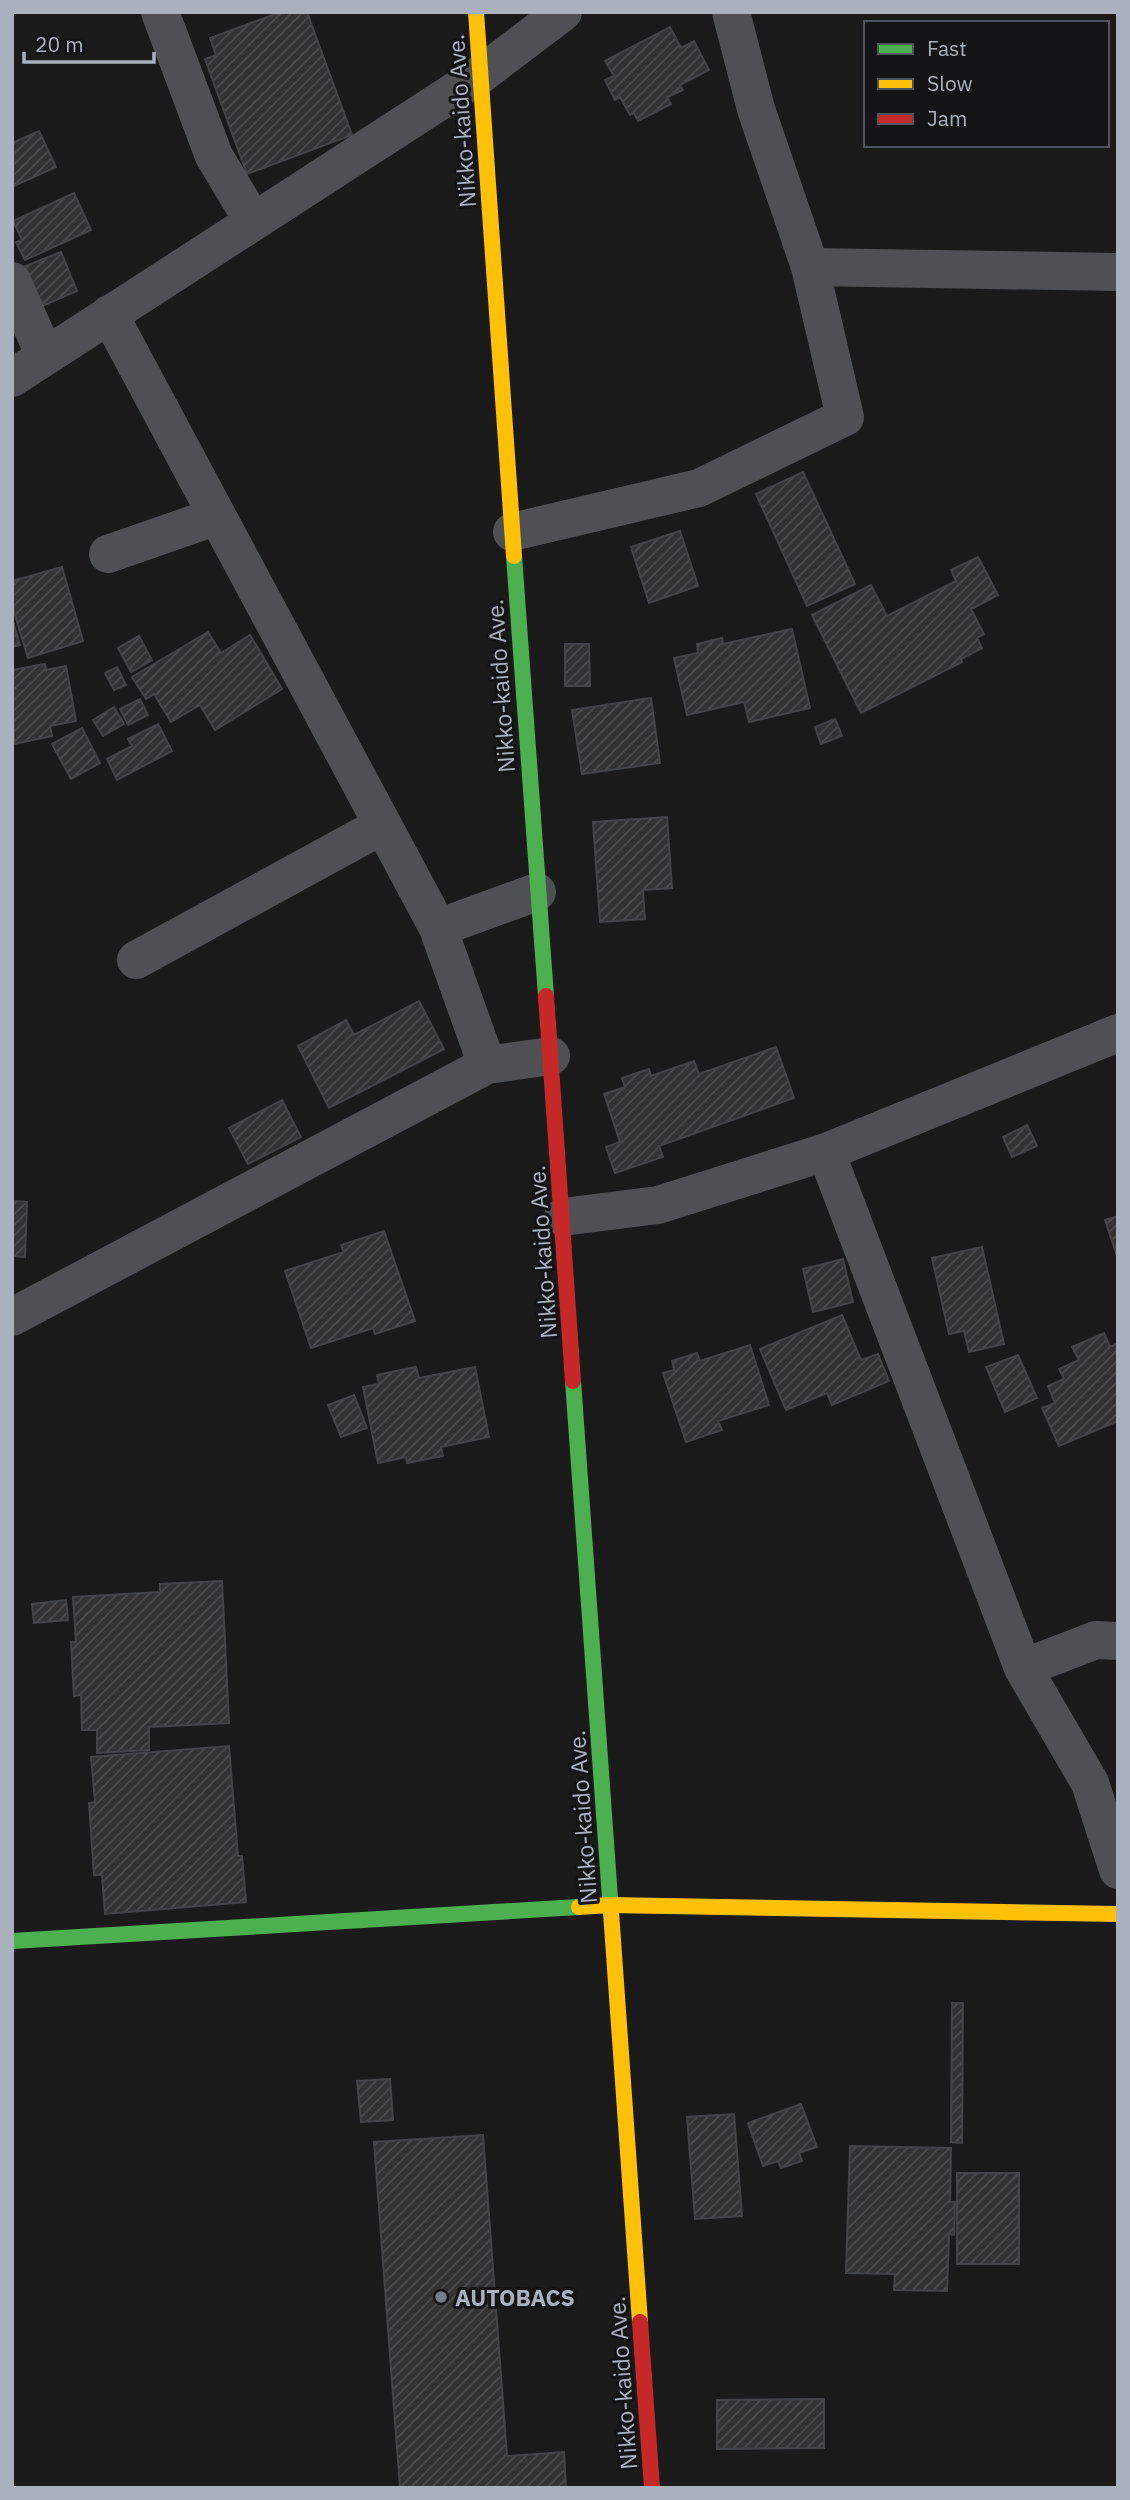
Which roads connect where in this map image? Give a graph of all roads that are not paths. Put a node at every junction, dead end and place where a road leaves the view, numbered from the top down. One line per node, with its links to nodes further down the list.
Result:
1 (160, 12): 6 (street)
2 (476, 12): 5 (main road, Nikko-kaido Ave.)
3 (563, 12): 5 (street)
4 (731, 12): 7 (street)
5 (480, 75): 6 (street); 14 (main road, Nikko-kaido Ave.)
6 (253, 222): 10 (street)
7 (810, 267): 8 (street); 14 (street)
8 (1118, 272)
9 (12, 281): 11 (street)
10 (109, 314): 11 (street); 13 (street)
11 (46, 356): 12 (street)
12 (12, 378)
13 (217, 516): 15 (street); 16 (street)
14 (512, 531): 17 (main road, Nikko-kaido Ave.)
15 (108, 554)
16 (383, 825): 18 (street); 19 (street)
17 (537, 892): 18 (street); 21 (main road, Nikko-kaido Ave.)
18 (438, 928): 22 (street)
19 (136, 960)
20 (1118, 1032): 23 (street)
21 (551, 1056): 22 (street); 24 (main road, Nikko-kaido Ave.)
22 (487, 1065): 25 (street)
23 (826, 1152): 24 (street); 27 (street)
24 (563, 1217): 29 (main road, Nikko-kaido Ave.)
25 (12, 1317)
26 (1118, 1641): 27 (street)
27 (1023, 1668): 28 (street)
28 (1118, 1870)
29 (610, 1905): 30 (main road); 31 (main road); 32 (main road, Nikko-kaido Ave.)
30 (1118, 1914)
31 (12, 1941)
32 (652, 2488)

